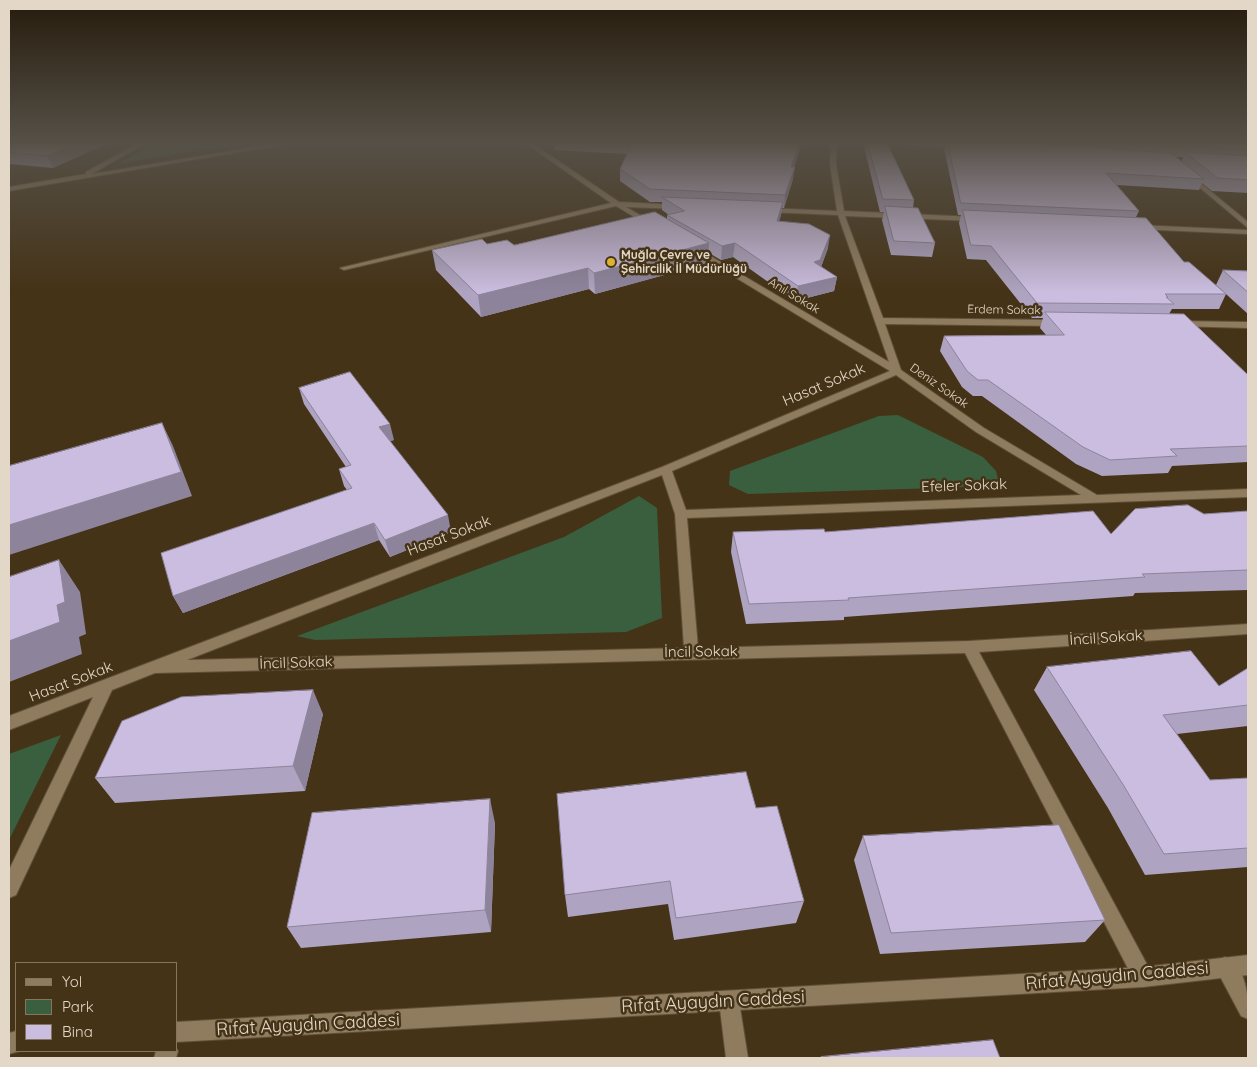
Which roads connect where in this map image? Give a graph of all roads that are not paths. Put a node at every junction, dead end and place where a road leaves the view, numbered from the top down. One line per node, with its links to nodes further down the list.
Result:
1 (601, 193): 4 (street)
2 (838, 193): 7 (street, Deniz Sokak)
3 (1209, 193): 10 (street)
4 (617, 204): 5 (street); 11 (street); 14 (street)
5 (685, 207)
6 (753, 210): 7 (street)
7 (841, 213): 8 (street); 15 (street, Deniz Sokak)
8 (980, 219)
9 (1129, 226): 12 (street)
10 (1248, 226)
11 (659, 230)
12 (1248, 232)
13 (685, 245): 19 (street, Anıl Sokak)
14 (344, 268)
15 (880, 321): 16 (street, Erdem Sokak); 19 (street, Deniz Sokak)
16 (1069, 323)
17 (1169, 324): 18 (street)
18 (1248, 325)
19 (897, 371): 20 (street, Hasat Sokak); 22 (street, Deniz Sokak)
20 (666, 470): 23 (street); 27 (street, Hasat Sokak)
21 (1248, 494): 22 (street, Efeler Sokak)
22 (1094, 498): 23 (street, Efeler Sokak)
23 (681, 514): 26 (street)
24 (1248, 629): 25 (street, İncil Sokak)
25 (969, 647): 26 (street, İncil Sokak); 33 (street)
26 (691, 652): 27 (street, İncil Sokak)
27 (154, 667): 28 (street, Hasat Sokak)
28 (106, 686): 29 (street, Hasat Sokak); 30 (street)
29 (9, 723)
30 (9, 889)
31 (1248, 965): 32 (street, Rıfat Ayaydın Caddesi)
32 (1225, 967): 33 (street, Rıfat Ayaydın Caddesi); 35 (street)
33 (1143, 978): 34 (street, Rıfat Ayaydın Caddesi)
34 (729, 1001): 36 (street, Rıfat Ayaydın Caddesi); 37 (street)
35 (1248, 1009)
36 (178, 1032)
37 (737, 1058)

